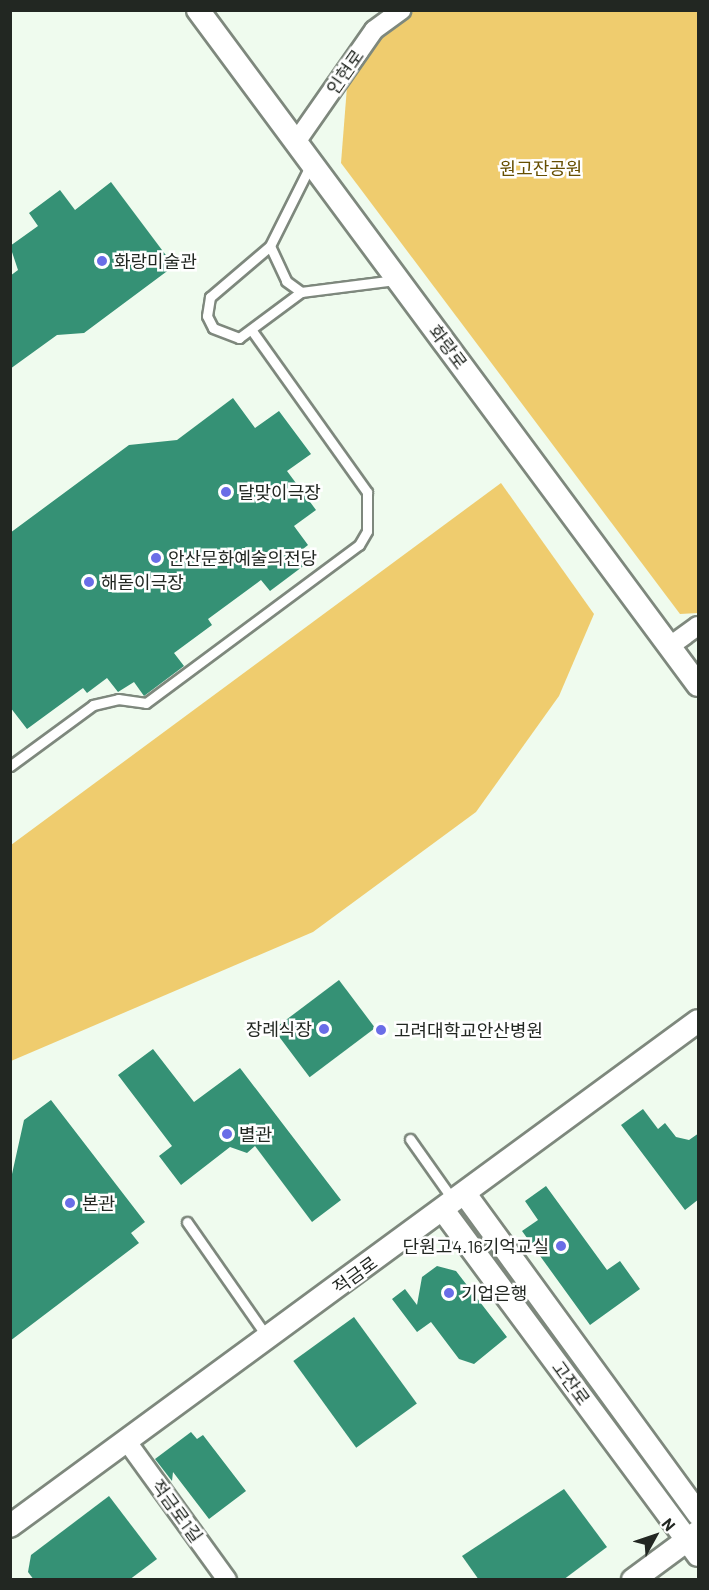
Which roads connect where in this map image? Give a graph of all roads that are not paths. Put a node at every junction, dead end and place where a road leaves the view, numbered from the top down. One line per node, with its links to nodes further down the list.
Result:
1 (198, 10): 3 (street, 화랑로)
2 (402, 10): 3 (street, 인현로)
3 (296, 142): 4 (street, 화랑로)
4 (311, 164): 5 (lane); 6 (street, 화랑로)
5 (270, 246): 7 (lane); 8 (lane)
6 (398, 280): 7 (lane); 10 (street, 화랑로)
7 (301, 292): 8 (lane)
8 (252, 331): 12 (lane)
9 (699, 626): 10 (street)
10 (670, 646): 11 (street, 화랑로)
11 (699, 685)
12 (10, 766)
13 (699, 1022): 15 (street, 적금로)
14 (410, 1139): 15 (lane)
15 (454, 1202): 17 (street, 적금로); 19 (street, 고잔로); 21 (street, 고잔로)
16 (187, 1222): 17 (lane)
17 (269, 1339): 18 (street, 적금로)
18 (128, 1443): 20 (street, 적금로); 22 (street, 적금로1길)
19 (699, 1514)
20 (10, 1526)
21 (695, 1542): 23 (street)
22 (227, 1580)
23 (633, 1580)

